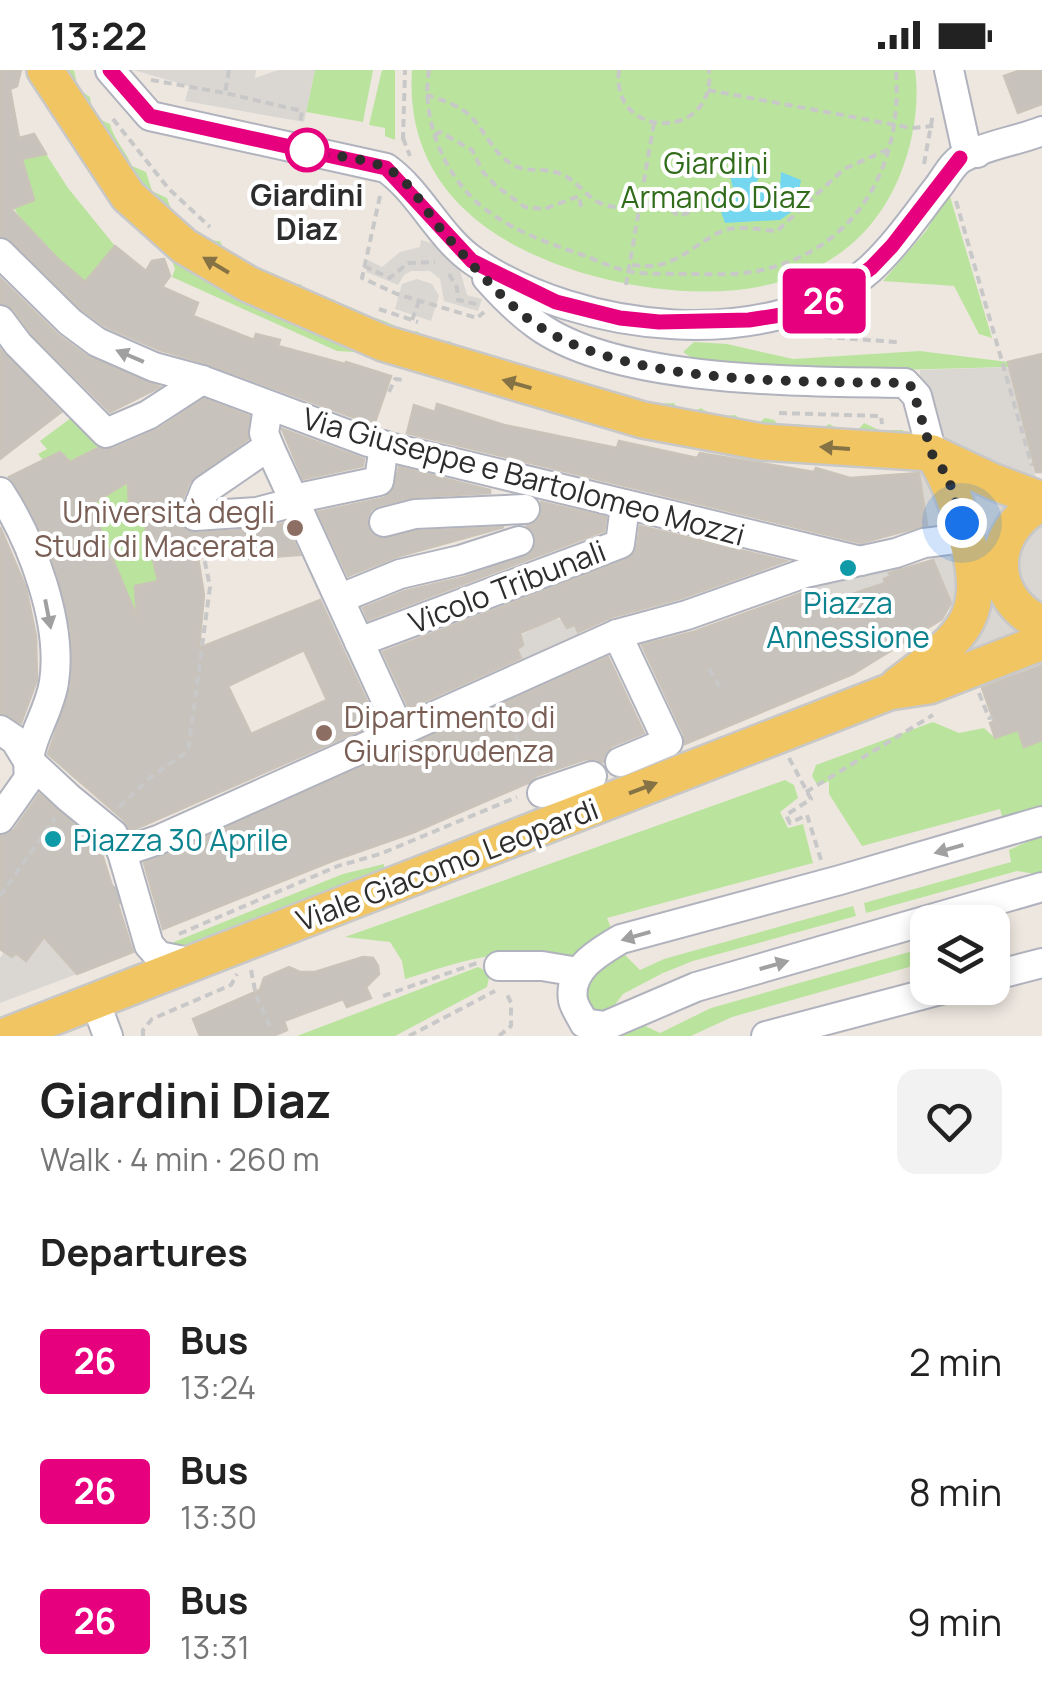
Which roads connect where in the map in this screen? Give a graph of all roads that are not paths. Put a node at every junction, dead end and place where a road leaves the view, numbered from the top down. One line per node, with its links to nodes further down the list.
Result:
1 (45, 70): 15 (main road, one-way to 1)
2 (110, 70): 7 (street)
3 (949, 70): 5 (street)
4 (1042, 131): 5 (street)
5 (968, 156): 8 (street)
6 (0, 253): 11 (street, Via Giuseppe e Bartolomeo Mozzi, one-way to 6)
7 (472, 261): 8 (street); 10 (street)
8 (584, 310): 10 (street)
9 (0, 320): 11 (street)
10 (599, 353): 15 (street)
11 (202, 380): 12 (street, Via Giuseppe e Bartolomeo Mozzi)
12 (268, 407): 13 (street); 14 (street, Via Giuseppe e Bartolomeo Mozzi)
13 (270, 446): 19 (street); 19 (street)
14 (384, 446): 18 (street, Via Giuseppe e Bartolomeo Mozzi); 19 (street)
15 (932, 454): 17 (main road); 22 (main road)
16 (0, 492): 37 (street, one-way to 37)
17 (1040, 495): 22 (main road); 28 (main road)
18 (528, 496): 20 (street, Via Giuseppe e Bartolomeo Mozzi); 21 (street); 23 (street)
19 (294, 500): 29 (street)
20 (625, 506): 25 (street, Via Giuseppe e Bartolomeo Mozzi); 27 (street, Vicolo Tribunali)
21 (384, 522)
22 (962, 523): 24 (street); 26 (main road)
23 (519, 541): 27 (street); 29 (street)
24 (929, 542): 25 (street); 26 (street)
25 (861, 561): 31 (street)
26 (975, 573): 28 (street); 34 (main road)
27 (533, 574): 32 (street, Vicolo Tribunali)
28 (1007, 593): 30 (main road)
29 (341, 598): 32 (street)
30 (1042, 624)
31 (617, 634): 35 (street); 38 (street)
32 (359, 642): 35 (street)
33 (1042, 642): 34 (main road)
34 (889, 692): 45 (main road, Viale Giacomo Leopardi, one-way to 34)
35 (398, 727): 43 (street)
36 (0, 730): 37 (street)
37 (26, 758): 41 (street); 43 (street)
38 (620, 762)
39 (592, 776): 40 (street)
40 (542, 793)
41 (0, 819)
42 (1042, 821): 49 (street, one-way to 49)
43 (124, 863): 45 (street)
44 (1042, 888): 49 (street, one-way to 44)
45 (193, 963): 51 (main road, Viale Giacomo Leopardi)
46 (1042, 963): 48 (street)
47 (498, 966): 49 (street)
48 (1010, 971)
49 (578, 972)
50 (910, 998): 54 (street)
51 (94, 1002): 52 (main road, Viale Giacomo Leopardi); 53 (street)
52 (5, 1036)
53 (108, 1036)
54 (766, 1036)

